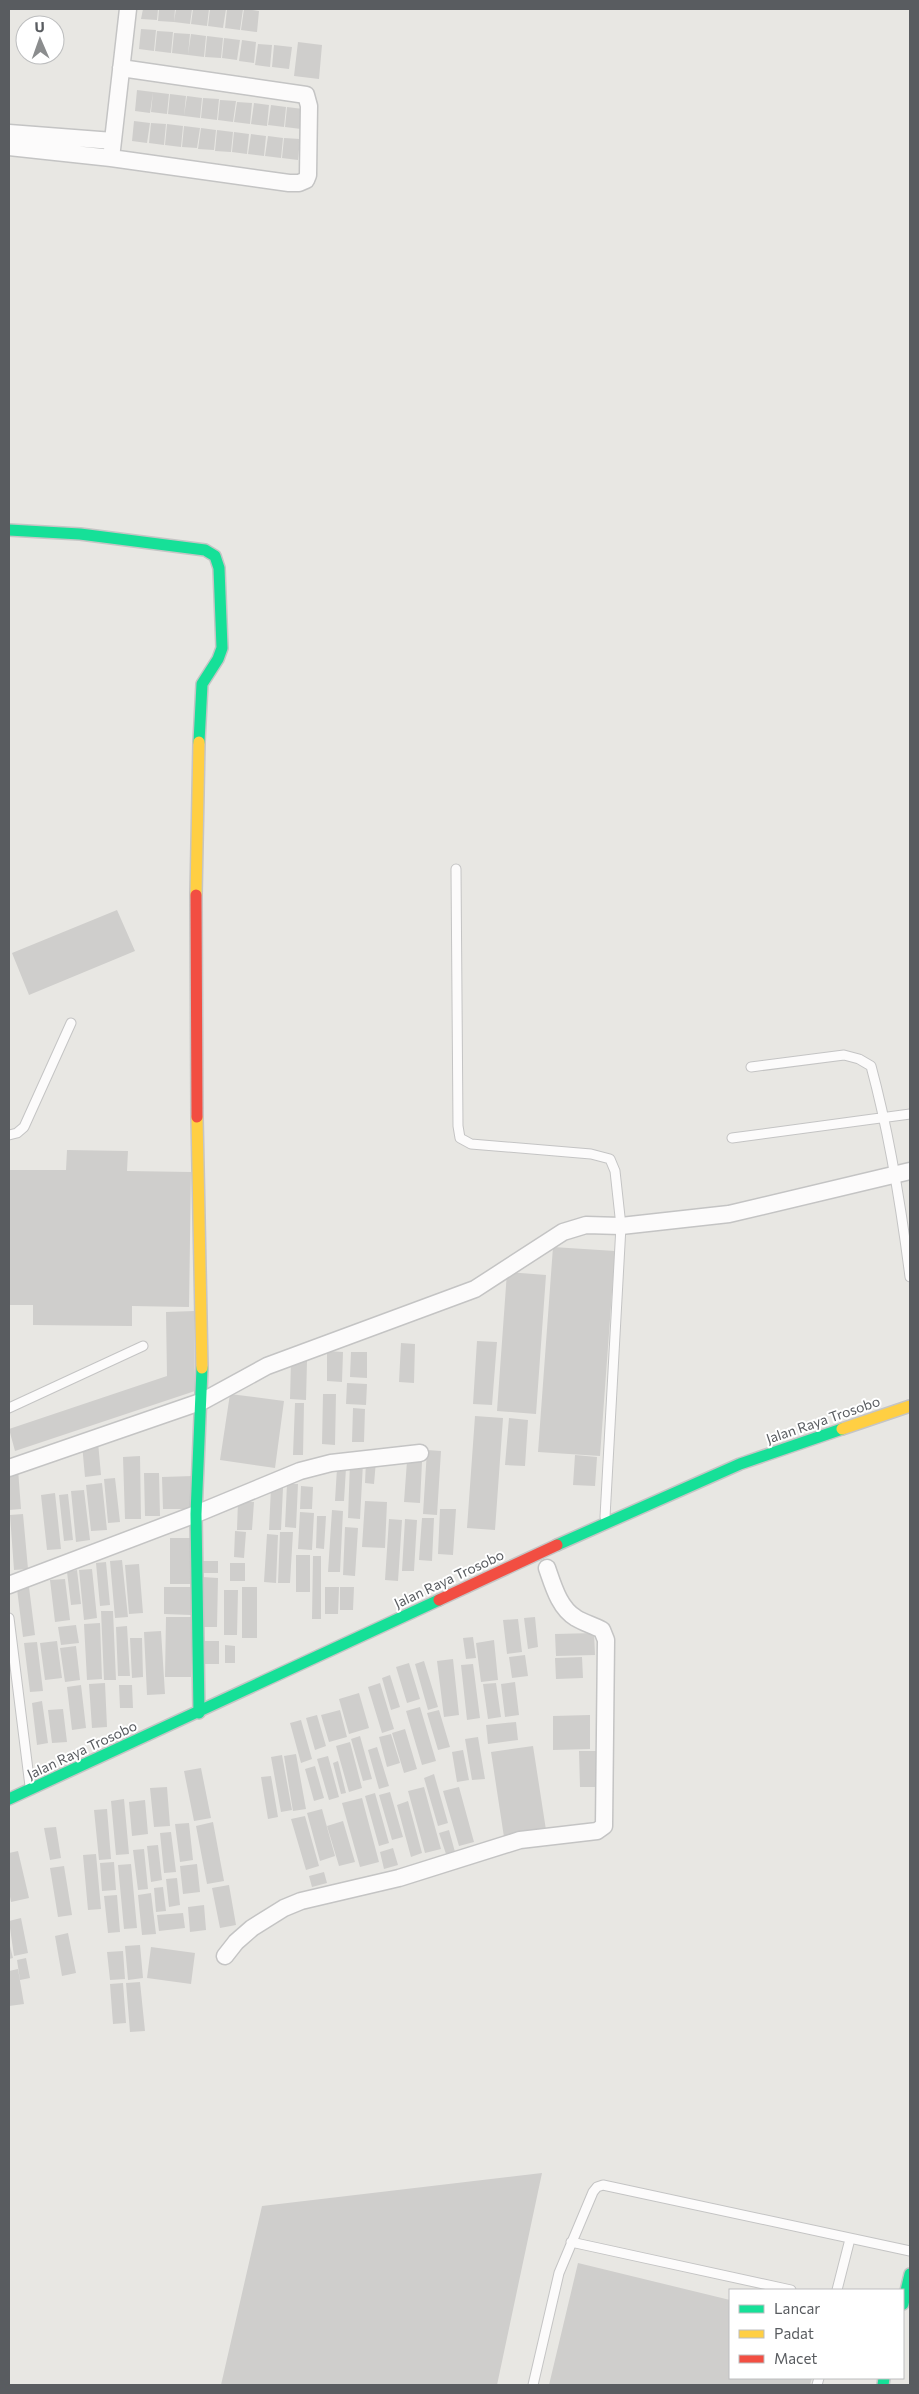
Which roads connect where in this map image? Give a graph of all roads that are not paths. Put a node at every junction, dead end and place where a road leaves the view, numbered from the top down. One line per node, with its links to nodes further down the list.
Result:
1 (128, 9): 2 (street)
2 (121, 68): 4 (street); 6 (street)
3 (9, 133): 4 (street)
4 (113, 141): 6 (street)
5 (9, 147): 6 (street)
6 (111, 158)
7 (9, 530): 19 (main road)
8 (456, 869): 16 (lane)
9 (71, 1023): 13 (lane)
10 (751, 1067): 12 (lane)
11 (910, 1114): 12 (lane)
12 (885, 1118): 14 (lane); 15 (lane)
13 (9, 1135)
14 (732, 1138)
15 (903, 1173): 16 (street); 17 (lane)
16 (621, 1220): 19 (street); 25 (lane)
17 (910, 1277)
18 (143, 1346): 21 (lane)
19 (203, 1398): 23 (street); 24 (main road)
20 (910, 1406): 25 (main road, Jalan Raya Trosobo)
21 (9, 1408)
22 (420, 1453): 24 (street)
23 (9, 1468)
24 (196, 1514): 27 (street); 29 (main road)
25 (605, 1522): 29 (main road, Jalan Raya Trosobo)
26 (548, 1571): 32 (street)
27 (9, 1585)
28 (9, 1618): 30 (lane)
29 (199, 1713): 30 (main road, Jalan Raya Trosobo)
30 (30, 1791): 31 (main road, Jalan Raya Trosobo)
31 (9, 1799)
32 (225, 1956)
33 (850, 2239): 34 (lane); 35 (lane); 38 (lane)
34 (571, 2242): 37 (lane); 40 (lane)
35 (910, 2251)
36 (910, 2274): 39 (main road)
37 (787, 2289)
38 (837, 2289)
39 (904, 2301)
40 (533, 2385)

